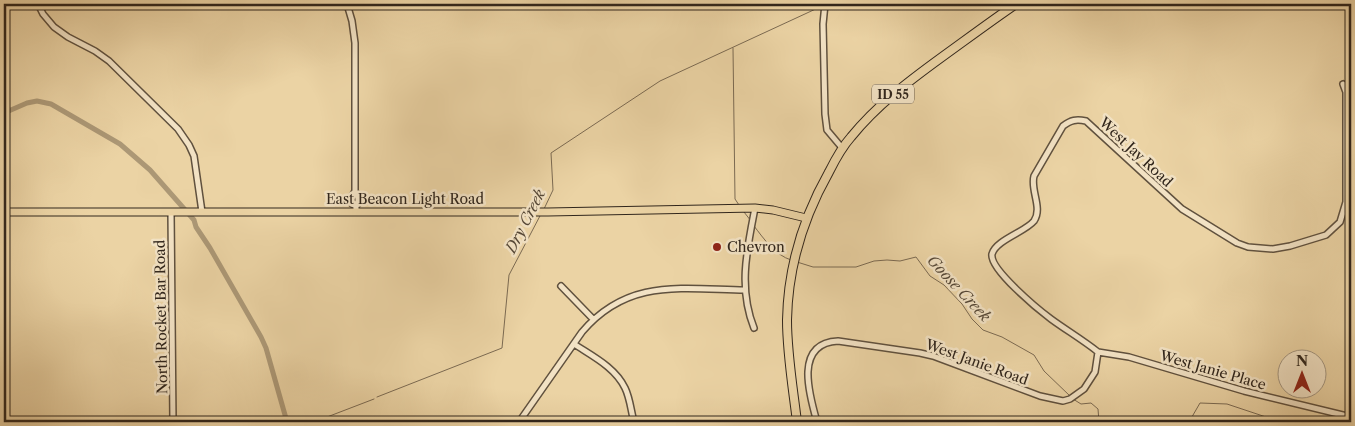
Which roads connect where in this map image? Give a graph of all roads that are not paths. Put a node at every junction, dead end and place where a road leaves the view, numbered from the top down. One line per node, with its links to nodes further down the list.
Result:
1 (38, 4): 11 (street)
2 (347, 4): 8 (street)
3 (825, 4): 6 (street)
4 (1016, 4): 6 (highway, ID 55)
5 (1343, 84): 18 (street, West Jay Road)
6 (843, 149): 12 (highway, ID 55)
7 (755, 208): 8 (main road, East Beacon Light Road); 12 (main road, East Beacon Light Road); 14 (street)
8 (356, 209): 11 (main road, East Beacon Light Road)
9 (4, 212): 10 (main road, East Beacon Light Road)
10 (175, 212): 11 (main road, East Beacon Light Road); 20 (street, North Rocket Bar Road)
11 (202, 212)
12 (806, 218): 23 (highway, ID 55)
13 (561, 286): 15 (street)
14 (744, 290): 15 (street); 16 (street)
15 (593, 319): 17 (street)
16 (754, 328)
17 (574, 344): 21 (street); 22 (street)
18 (1098, 352): 19 (street, West Janie Place); 24 (street, West Janie Road)
19 (1351, 417)
20 (173, 422)
21 (519, 422)
22 (634, 422)
23 (797, 422)
24 (817, 422)

